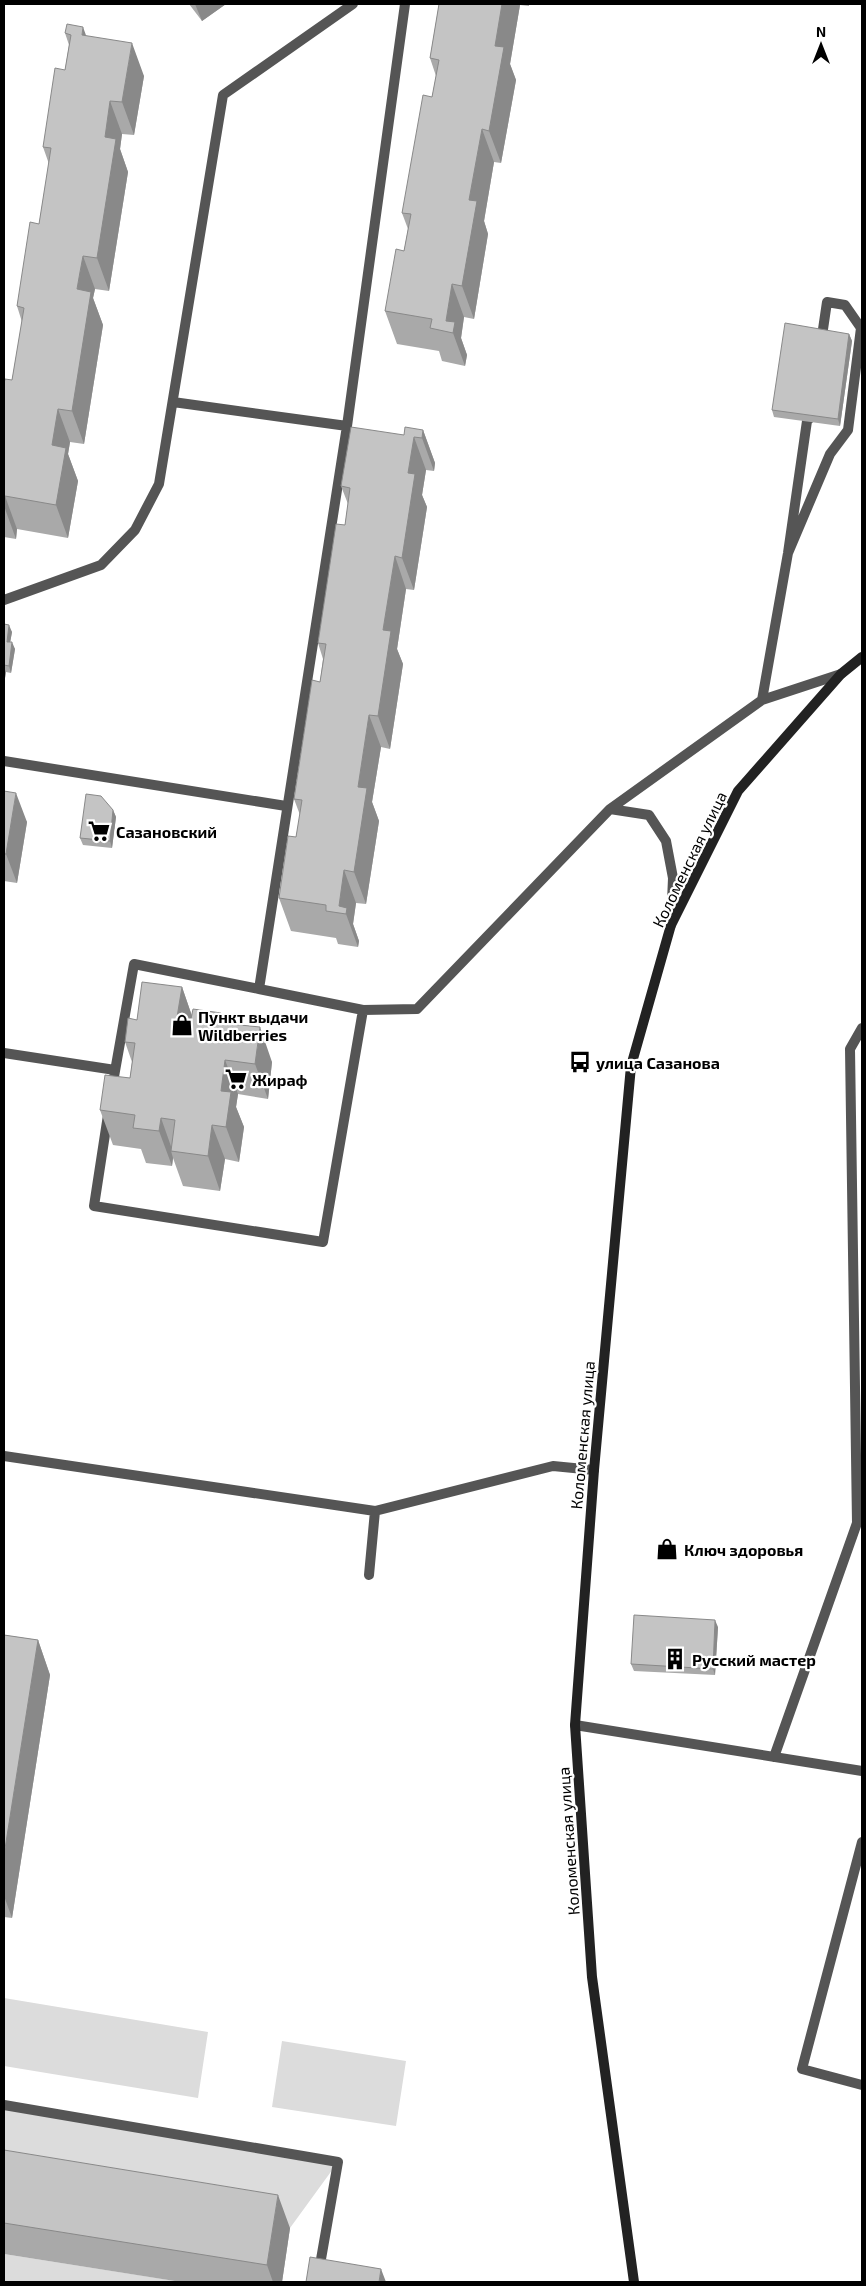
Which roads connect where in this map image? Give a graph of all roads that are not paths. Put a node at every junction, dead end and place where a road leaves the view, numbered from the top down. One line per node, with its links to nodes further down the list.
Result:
1 (353, 4): 5 (lane)
2 (405, 4): 6 (lane)
3 (831, 355): 7 (lane)
4 (825, 401): 7 (lane)
5 (173, 402): 6 (lane); 8 (lane)
6 (347, 426): 13 (lane)
7 (788, 553): 11 (lane)
8 (4, 600)
9 (862, 658): 10 (main road, Коломенская улица)
10 (841, 674): 11 (lane); 15 (main road, Коломенская улица)
11 (762, 700): 14 (lane)
12 (4, 761): 13 (lane)
13 (286, 806): 16 (lane)
14 (610, 809): 15 (lane); 17 (lane)
15 (671, 925): 22 (main road, Коломенская улица)
16 (259, 989): 17 (lane); 20 (lane)
17 (363, 1010): 20 (lane)
18 (862, 1028): 26 (lane)
19 (4, 1053): 20 (lane)
20 (115, 1070)
21 (4, 1456): 23 (lane)
22 (594, 1470): 23 (lane); 25 (main road, Коломенская улица)
23 (375, 1511): 24 (lane)
24 (369, 1575)
25 (575, 1725): 26 (lane); 32 (main road, Коломенская улица)
26 (774, 1757): 27 (lane)
27 (862, 1771)
28 (862, 1842): 29 (lane)
29 (862, 2084)
30 (4, 2106): 31 (lane)
31 (317, 2282)
32 (634, 2282)

